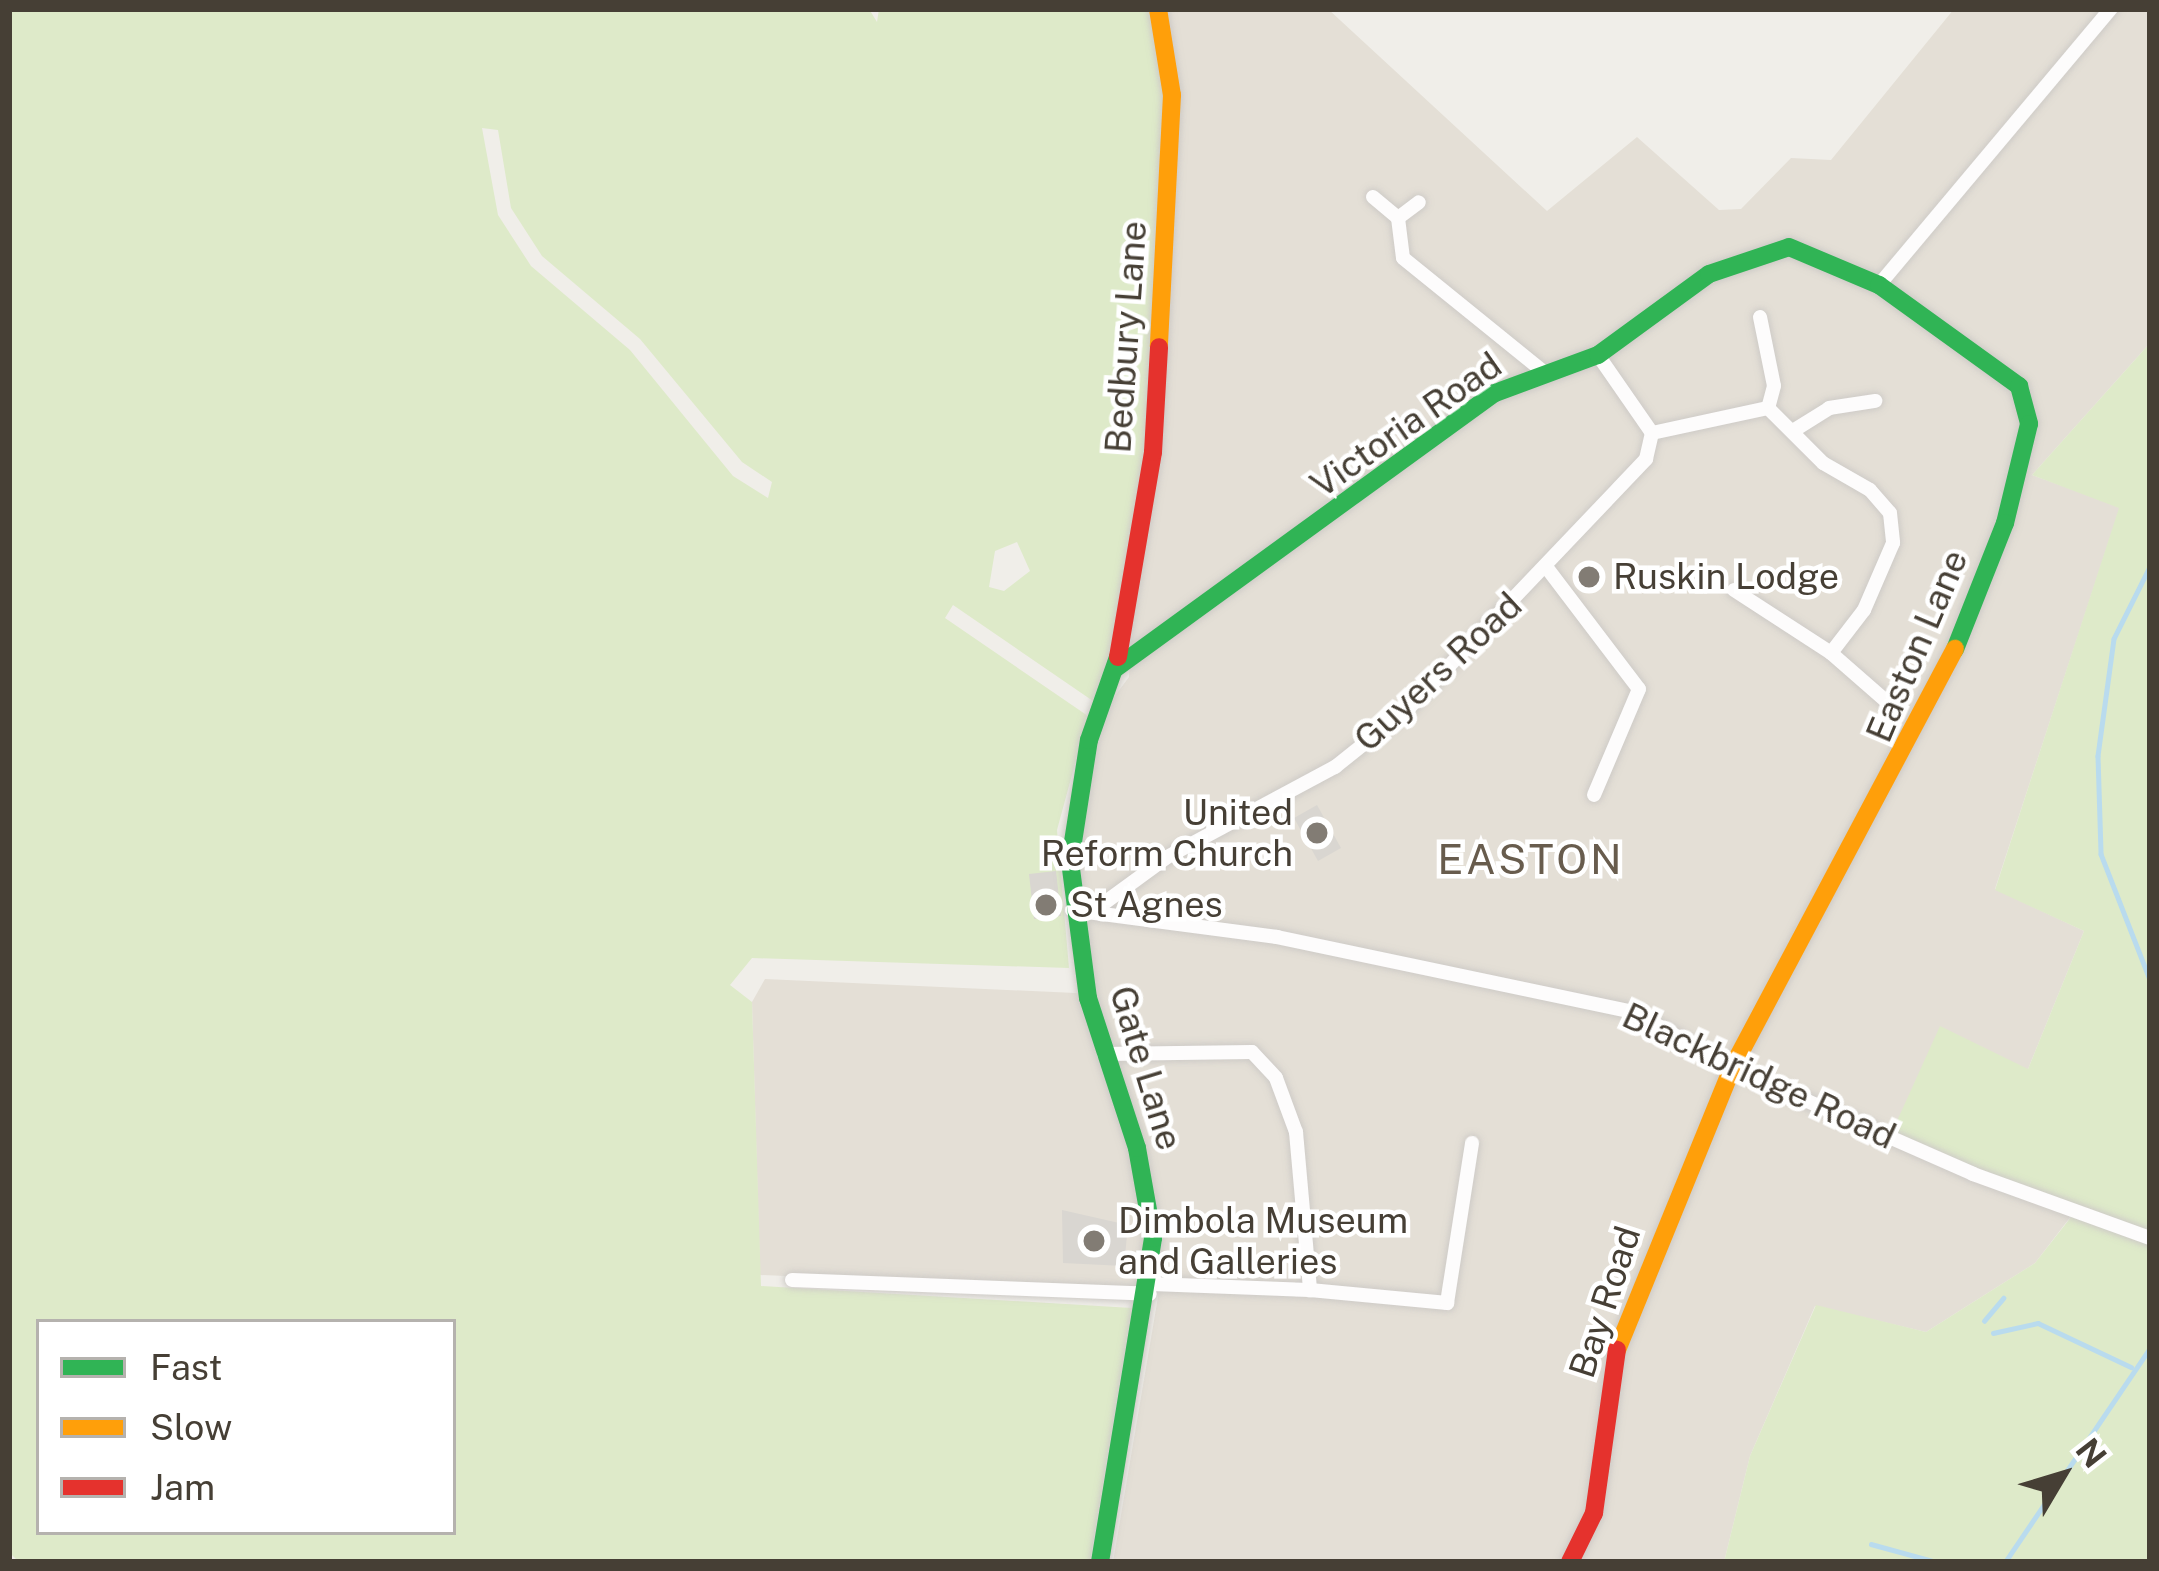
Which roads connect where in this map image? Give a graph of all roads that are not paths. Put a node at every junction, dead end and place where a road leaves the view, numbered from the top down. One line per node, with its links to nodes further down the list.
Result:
1 (1158, 9): 17 (street, Bedbury Lane)
2 (2111, 9): 6 (street)
3 (1373, 196): 5 (street)
4 (1419, 202): 5 (street)
5 (1398, 218): 9 (street)
6 (1879, 285): 8 (street, Victoria Road); 23 (street, Easton Lane)
7 (1760, 317): 11 (street)
8 (1598, 355): 9 (street, Victoria Road); 13 (street)
9 (1544, 372): 17 (street, Victoria Road)
10 (1875, 401): 12 (street)
11 (1768, 409): 12 (street); 13 (street)
12 (1796, 429): 16 (street)
13 (1652, 433): 14 (street, Guyers Road)
14 (1547, 568): 19 (street); 20 (street, Guyers Road)
15 (1734, 590): 16 (street)
16 (1831, 653): 18 (street)
17 (1116, 668): 21 (street, Gate Lane)
18 (1893, 706)
19 (1594, 795)
20 (1096, 909): 21 (street, Blackbridge Road); 23 (street, Blackbridge Road)
21 (1072, 910): 22 (street, Gate Lane)
22 (1104, 1054): 27 (street, Gate Lane); 28 (street)
23 (1732, 1068): 25 (street, Blackbridge Road); 30 (street, Bay Road)
24 (1472, 1143): 28 (street)
25 (2150, 1238)
26 (792, 1280): 27 (street)
27 (1151, 1289): 28 (street); 29 (street, Gate Lane)
28 (1310, 1290)
29 (1100, 1562)
30 (1570, 1562)

